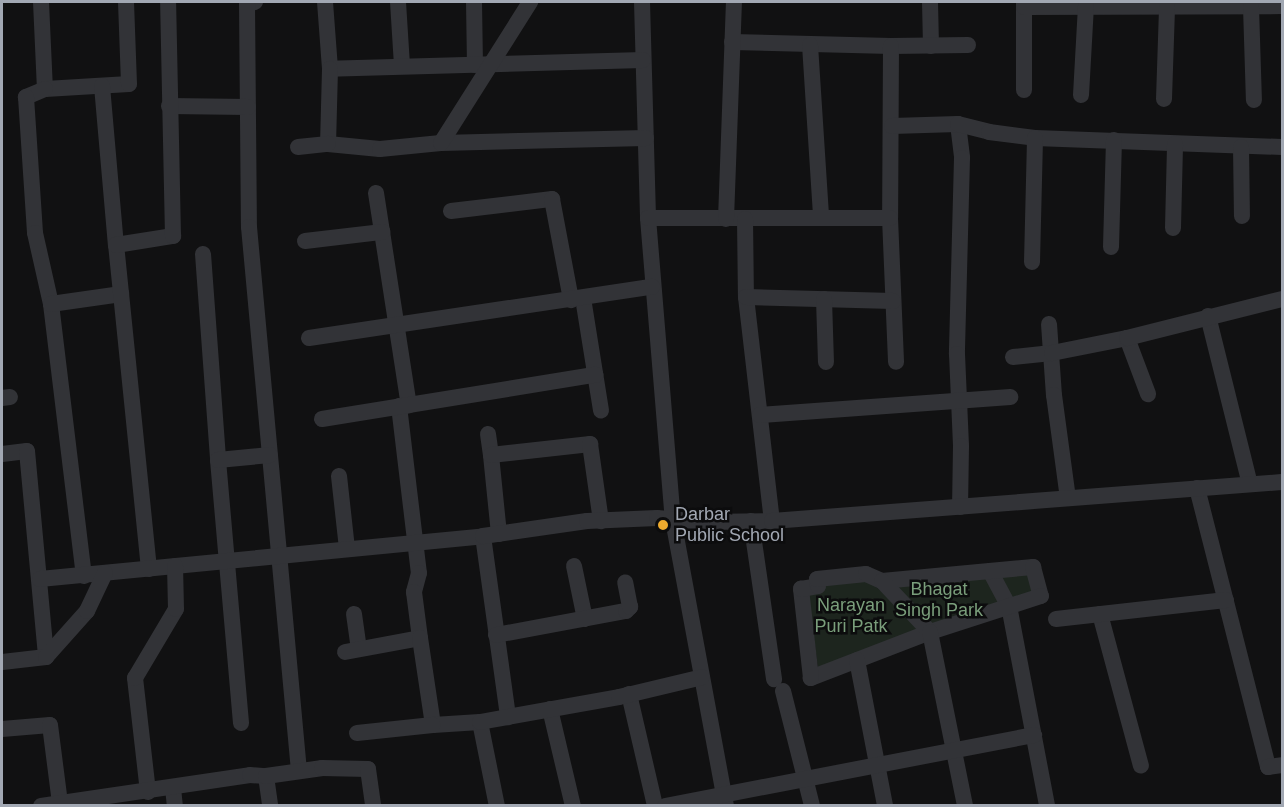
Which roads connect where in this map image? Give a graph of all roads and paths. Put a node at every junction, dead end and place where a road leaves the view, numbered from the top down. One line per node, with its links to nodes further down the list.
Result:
1 (41, 2): 27 (street)
2 (126, 2): 26 (street)
3 (168, 2): 32 (street)
4 (255, 2): 33 (street)
5 (325, 2): 25 (street)
6 (398, 2): 24 (street)
7 (474, 2): 23 (street)
8 (530, 2): 23 (street)
9 (642, 2): 22 (street)
10 (734, 2): 17 (street)
11 (930, 2): 21 (street)
12 (1024, 4): 13 (street); 28 (street)
13 (1086, 6): 15 (street); 29 (street)
14 (1282, 6): 16 (street)
15 (1167, 7): 16 (street); 30 (street)
16 (1251, 7): 31 (street)
17 (732, 42): 18 (street); 51 (street)
18 (810, 45): 20 (street); 48 (street)
19 (968, 45): 21 (street)
20 (891, 46): 21 (street); 35 (street)
21 (931, 46)
22 (643, 60): 23 (street); 36 (street)
23 (483, 65): 24 (street); 39 (street)
24 (402, 66): 25 (street)
25 (330, 69): 40 (street)
26 (102, 86): 27 (street); 56 (street)
27 (45, 89): 67 (street)
28 (1024, 90)
29 (1081, 95)
30 (1164, 99)
31 (1254, 100)
32 (169, 106): 33 (street); 56 (street)
33 (248, 107): 87 (street)
34 (958, 124): 35 (street); 37 (street); 80 (street)
35 (892, 126): 50 (street)
36 (646, 138): 39 (street); 49 (street)
37 (1035, 138): 38 (street); 59 (street)
38 (1114, 140): 41 (street); 57 (street)
39 (441, 143): 40 (street)
40 (328, 144): 42 (street)
41 (1175, 144): 43 (street); 53 (street)
42 (298, 147)
43 (1241, 147): 44 (street); 47 (street)
44 (1282, 147)
45 (376, 193): 54 (street)
46 (451, 211): 63 (street)
47 (1242, 216)
48 (821, 217): 50 (street); 52 (street)
49 (648, 218): 51 (street); 60 (street)
50 (890, 218): 66 (street)
51 (726, 219): 52 (street)
52 (745, 219): 62 (street)
53 (1173, 228)
54 (382, 232): 55 (street); 70 (street)
55 (305, 241)
56 (116, 246): 61 (street)
57 (1111, 247)
58 (203, 254): 89 (street)
59 (1032, 262)
60 (652, 287): 63 (street); 96 (street)
61 (121, 294): 67 (street); 107 (street)
62 (746, 297): 64 (street); 83 (street)
63 (577, 299): 70 (street); 77 (street)
64 (824, 299): 66 (street); 75 (street)
65 (1282, 299): 68 (street)
66 (893, 301): 76 (street)
67 (51, 304): 110 (street)
68 (1208, 316): 72 (street); 92 (street)
69 (1049, 324): 73 (street)
70 (397, 325): 71 (street); 81 (street)
71 (309, 338)
72 (1127, 338): 73 (street); 78 (street)
73 (1052, 353): 74 (street); 94 (street)
74 (1013, 357)
75 (825, 362)
76 (896, 362)
77 (595, 375): 81 (street); 82 (street)
78 (1148, 394)
79 (1010, 397): 80 (street)
80 (959, 402): 83 (street); 95 (street)
81 (404, 406): 84 (street); 101 (street)
82 (601, 411)
83 (760, 415): 99 (street)
84 (322, 419)
85 (488, 434): 88 (street)
86 (2, 454): 111 (street)
87 (270, 455): 89 (street); 103 (street)
88 (491, 455): 97 (street); 100 (street)
89 (218, 460): 104 (street)
90 (339, 476): 102 (street)
91 (1282, 482): 92 (street)
92 (1250, 484): 93 (street)
93 (1197, 489): 94 (street); 114 (street)
94 (1068, 498): 95 (street)
95 (960, 507): 99 (street)
96 (673, 520): 97 (street); 98 (street); 126 (street)
97 (601, 521): 100 (street)
98 (751, 521): 99 (street); 142 (street)
99 (772, 521)
100 (491, 535): 101 (street); 121 (street)
101 (416, 543): 102 (street); 122 (street)
102 (347, 549): 103 (street)
103 (280, 556): 104 (street); 140 (street)
104 (228, 561): 105 (street); 131 (street)
105 (175, 566): 107 (street); 144 (street)
106 (574, 566): 118 (street)
107 (149, 568): 109 (street)
108 (990, 571): 112 (street); 115 (street); 115 (street)
109 (105, 573): 110 (street); 123 (street)
110 (84, 576): 111 (street)
111 (40, 579): 123 (street)
112 (882, 581): 120 (street); 124 (street)
113 (625, 582): 118 (street)
114 (1226, 600): 117 (street); 138 (street)
115 (1009, 606): 120 (street); 135 (street)
116 (354, 614): 122 (street)
117 (1100, 614): 119 (street); 139 (street)
118 (585, 619): 121 (street)
119 (1056, 619)
120 (930, 632): 124 (street); 136 (street)
121 (496, 635): 129 (street)
122 (420, 638): 132 (street)
123 (46, 657): 125 (street)
124 (857, 660): 137 (street)
125 (2, 662)
126 (702, 677): 127 (street); 145 (street)
127 (629, 694): 128 (street); 153 (street)
128 (550, 709): 129 (street); 152 (street)
129 (508, 717): 130 (street)
130 (480, 722): 132 (street); 147 (street)
131 (241, 723)
132 (433, 725): 134 (street)
133 (2, 729): 146 (street)
134 (357, 733)
135 (1034, 735): 136 (street); 158 (street)
136 (955, 751): 137 (street); 157 (street)
137 (878, 765): 142 (street); 156 (street)
138 (1282, 765)
139 (1141, 766)
140 (299, 771): 141 (street); 151 (street)
141 (266, 776): 143 (street); 150 (street)
142 (806, 778): 145 (street); 155 (street)
143 (173, 788): 144 (street); 149 (street)
144 (147, 792): 146 (street)
145 (725, 799): 154 (street)
146 (60, 803): 148 (street)
147 (495, 805)
148 (41, 806)
149 (175, 806)
150 (270, 806)
151 (373, 806)
152 (573, 806)
153 (655, 806)
154 (665, 806)
155 (812, 806)
156 (885, 806)
157 (965, 806)
158 (1047, 806)

